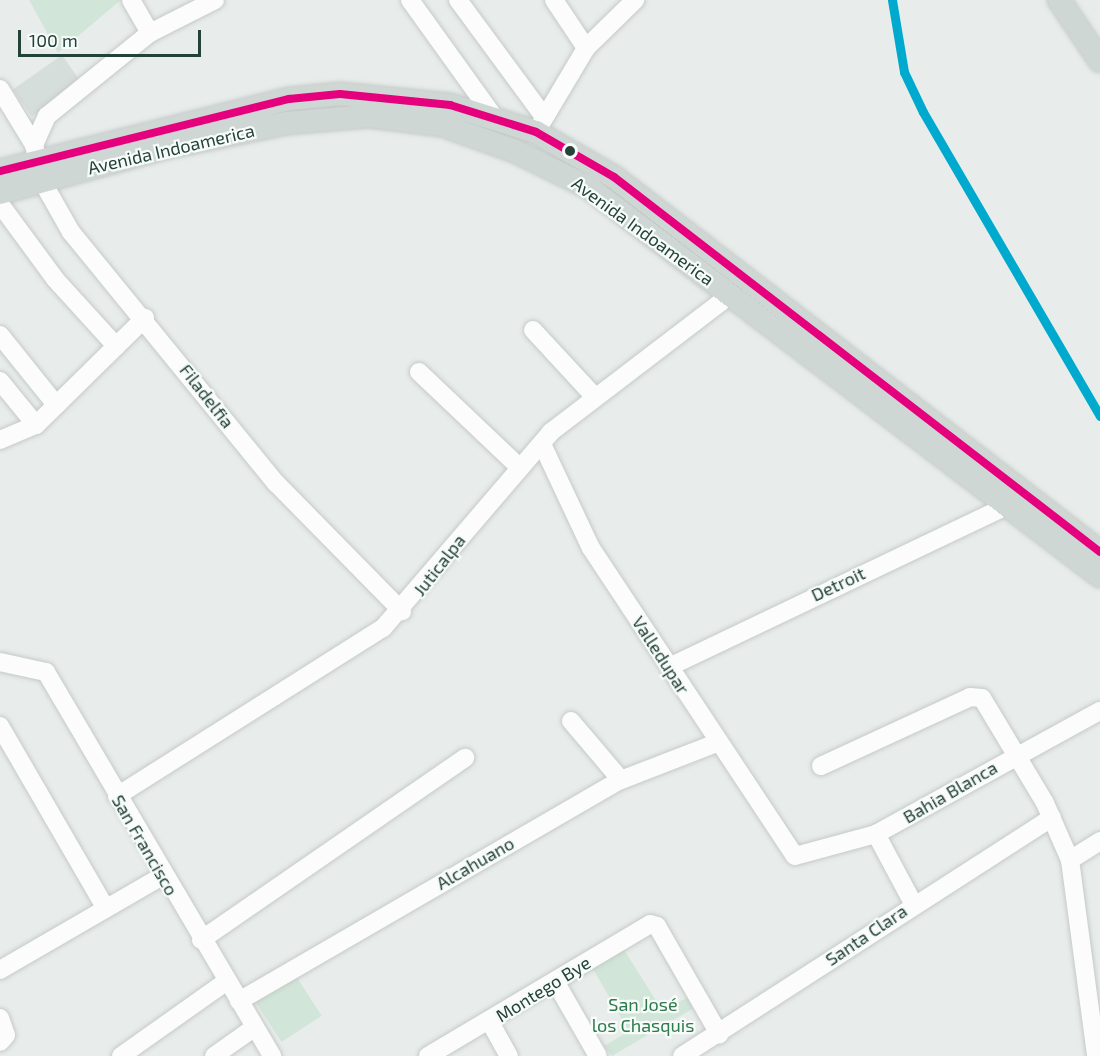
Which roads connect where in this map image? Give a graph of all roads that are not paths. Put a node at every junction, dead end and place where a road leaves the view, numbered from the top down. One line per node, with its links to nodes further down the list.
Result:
1 (132, 0): 9 (street)
2 (215, 0): 9 (street)
3 (410, 0): 14 (street)
4 (458, 0): 15 (street)
5 (554, 0): 11 (street)
6 (635, 0): 11 (street)
7 (1059, 0): 12 (main road)
8 (1074, 0): 10 (main road)
9 (150, 33): 16 (street)
10 (1100, 42)
11 (586, 48): 15 (street)
12 (1100, 61)
13 (0, 89): 16 (street, Filadelfia)
14 (494, 117): 15 (main road, Avenida Indoamerica); 16 (main road, Avenida Indoamerica)
15 (539, 123): 34 (main road, Avenida Indoamerica)
16 (38, 163): 17 (main road, Avenida Indoamerica); 18 (main road, Avenida Indoamerica); 20 (main road, Avenida Indoamerica); 21 (street, Filadelfia)
17 (0, 171)
18 (0, 193)
19 (0, 204): 24 (street)
20 (730, 295): 27 (street, Juticalpa); 33 (main road, Avenida Indoamerica)
21 (145, 318): 24 (street); 36 (street, Filadelfia)
22 (533, 330): 27 (street)
23 (0, 335): 28 (street)
24 (116, 346): 28 (street)
25 (419, 372): 32 (street)
26 (0, 381): 29 (street)
27 (593, 395): 31 (street, Juticalpa)
28 (56, 405): 29 (street)
29 (36, 425): 30 (street)
30 (0, 440)
31 (542, 444): 32 (street, Juticalpa); 38 (street, Valledupar)
32 (519, 467): 36 (street, Juticalpa)
33 (1008, 505): 35 (main road, Avenida Indoamerica); 38 (street, Detroit)
34 (1100, 552)
35 (1100, 576)
36 (402, 611): 47 (street, Juticalpa)
37 (0, 662): 47 (street, San Francisco)
38 (669, 667): 42 (street, Valledupar)
39 (1100, 711): 43 (street, Bahia Blanca)
40 (571, 721): 46 (street)
41 (0, 726): 55 (street)
42 (719, 742): 46 (street, Alcahuano); 51 (street, Valledupar)
43 (1017, 754): 45 (street); 48 (street); 49 (street, Bahia Blanca)
44 (465, 758): 56 (street)
45 (821, 766)
46 (621, 780): 60 (street, Alcahuano)
47 (117, 796): 53 (street, San Francisco)
48 (1052, 818): 52 (street); 54 (street, Santa Clara)
49 (876, 834): 51 (street, Bahia Blanca); 54 (street)
50 (1100, 841): 52 (street)
51 (795, 856)
52 (1070, 860): 63 (street)
53 (162, 876): 55 (street); 56 (street, San Francisco)
54 (913, 903): 65 (street, Santa Clara)
55 (106, 909): 57 (street)
56 (201, 940): 58 (street, San Francisco)
57 (0, 970)
58 (227, 981): 60 (street, San Francisco); 67 (street)
59 (555, 981): 62 (street, Montego Bye); 65 (street, Montego Bye); 72 (street)
60 (239, 1001): 64 (street, San Francisco)
61 (0, 1018): 66 (street)
62 (490, 1022): 70 (street, Montego Bye); 71 (street)
63 (1097, 1022): 74 (street)
64 (255, 1027): 68 (street); 69 (street, San Francisco)
65 (719, 1034): 73 (street, Santa Clara)
66 (0, 1042)
67 (121, 1056)
68 (214, 1056)
69 (272, 1056)
70 (428, 1056)
71 (509, 1056)
72 (598, 1056)
73 (682, 1056)
74 (1096, 1056)

